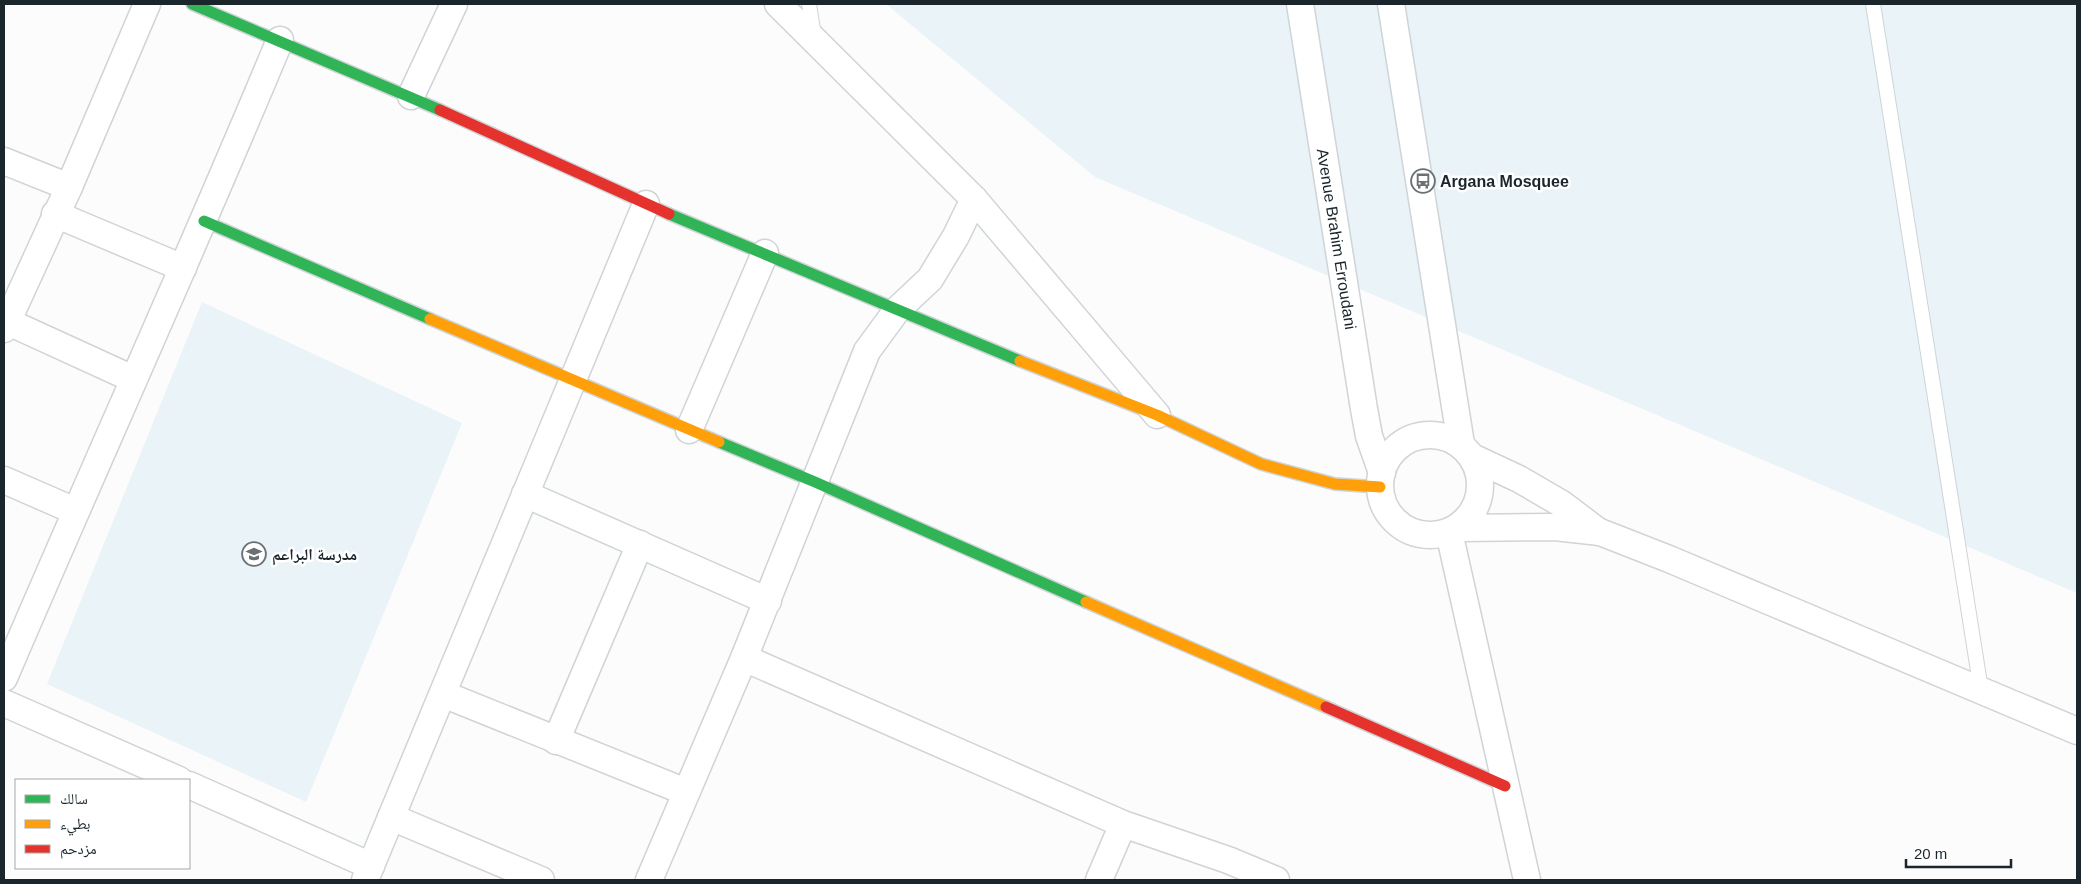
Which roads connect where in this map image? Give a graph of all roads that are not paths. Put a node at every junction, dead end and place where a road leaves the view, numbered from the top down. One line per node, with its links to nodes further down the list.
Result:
1 (146, 4): 13 (street)
2 (192, 4): 10 (street)
3 (454, 4): 11 (street)
4 (778, 4): 9 (street)
5 (810, 4): 9 (lane)
6 (1300, 4): 28 (street, Avenue Brahim Erroudani)
7 (1391, 4): 26 (street)
8 (1874, 4): 38 (lane)
9 (814, 39): 14 (street)
10 (280, 40): 11 (street); 17 (street)
11 (411, 96): 15 (street)
12 (4, 161): 13 (street)
13 (69, 187): 16 (street)
14 (974, 199): 20 (street); 24 (street)
15 (646, 204): 18 (street); 23 (street)
16 (55, 214): 19 (street); 21 (street)
17 (204, 221): 19 (street); 23 (street)
18 (764, 253): 20 (street); 25 (street)
19 (183, 268): 22 (street)
20 (896, 310): 24 (street); 29 (street)
21 (5, 324): 22 (street)
22 (133, 379): 31 (street)
23 (573, 380): 25 (street); 30 (street)
24 (1157, 415): 28 (street)
25 (689, 430): 29 (street)
26 (1468, 451): 28 (street); 32 (street); 33 (street)
27 (4, 480): 31 (street)
28 (1381, 480): 32 (street)
29 (815, 482): 35 (street); 45 (street)
30 (526, 494): 34 (street); 39 (street)
31 (75, 511): 37 (street)
32 (1453, 530): 33 (street); 45 (street)
33 (1600, 532): 38 (street)
34 (640, 544): 35 (street); 42 (street)
35 (768, 601): 36 (street)
36 (744, 658): 46 (street); 48 (street)
37 (4, 678)
38 (1981, 690): 41 (street)
39 (443, 694): 42 (street); 47 (street)
40 (4, 702): 43 (street)
41 (2077, 731)
42 (556, 741): 46 (street)
43 (176, 779)
44 (190, 785): 50 (street)
45 (1506, 786): 56 (street)
46 (686, 792): 53 (street)
47 (391, 818): 50 (street); 51 (street)
48 (1123, 824): 49 (street); 54 (street)
49 (1224, 870): 55 (street)
50 (368, 873)
51 (506, 874): 52 (street)
52 (541, 880)
53 (649, 880)
54 (1099, 880)
55 (1276, 880)
56 (1527, 880)

